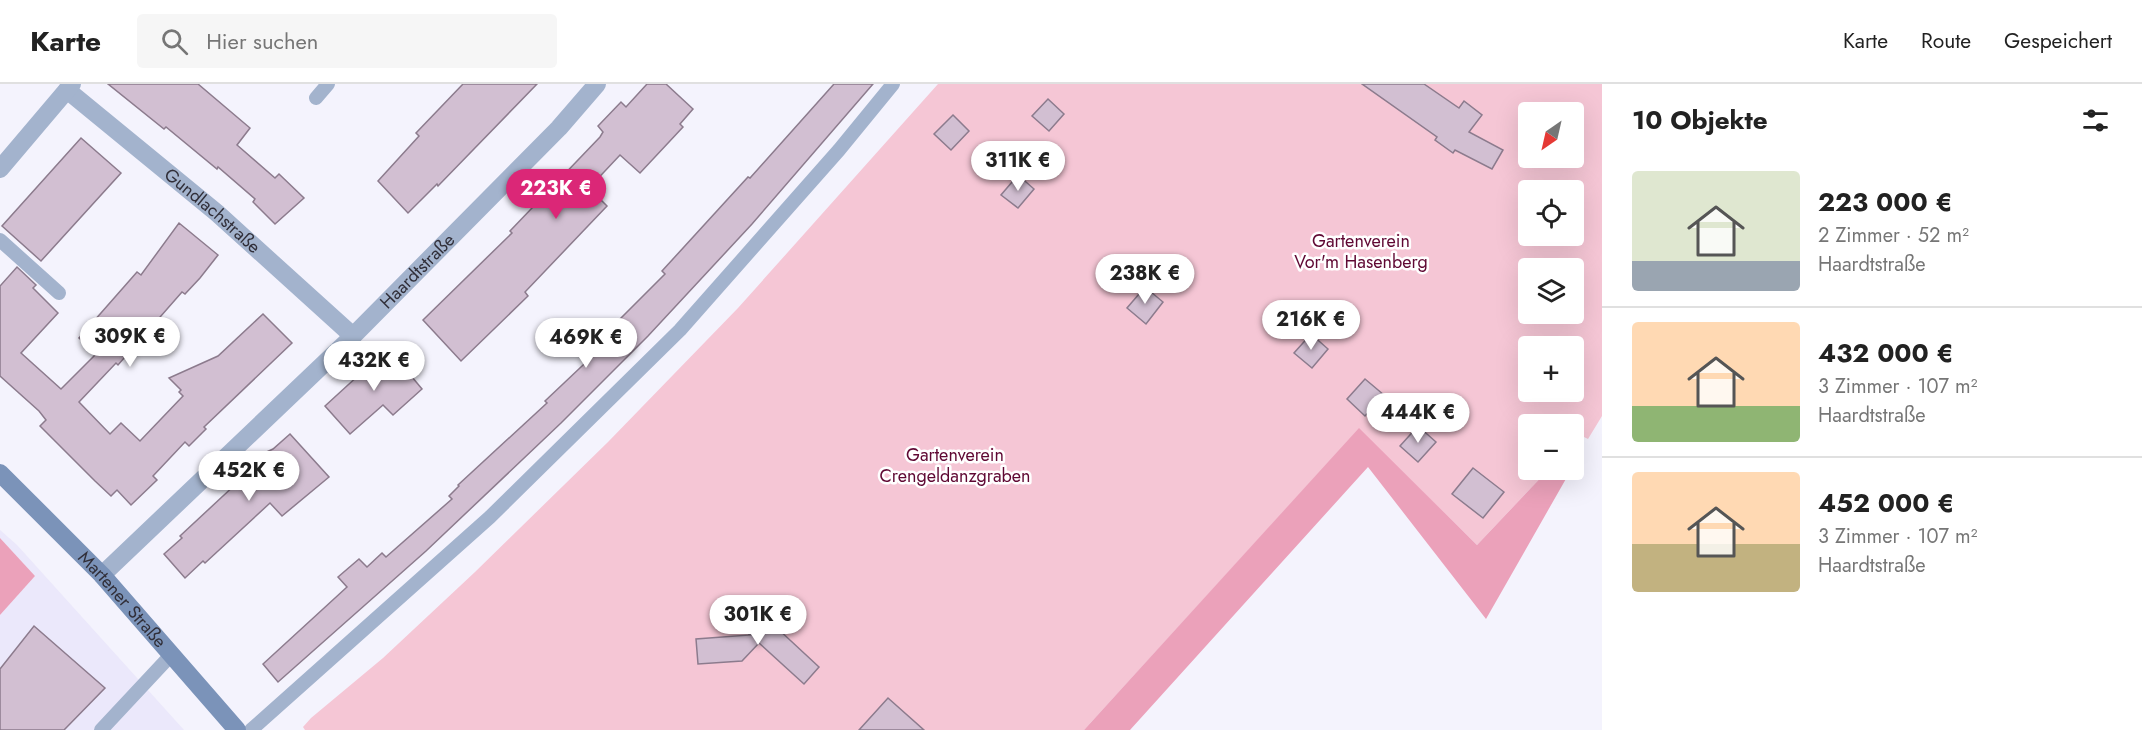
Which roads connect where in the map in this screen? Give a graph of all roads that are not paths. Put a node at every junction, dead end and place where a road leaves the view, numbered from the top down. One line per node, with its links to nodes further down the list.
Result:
1 (328, 84): 5 (lane)
2 (597, 84): 9 (street, Haardtstraße)
3 (893, 84): 15 (lane)
4 (70, 87): 6 (street); 9 (street, Gundlachstraße)
5 (316, 98)
6 (0, 169)
7 (0, 240): 8 (lane)
8 (59, 293)
9 (353, 336): 11 (street, Haardtstraße)
10 (0, 473): 11 (street, Martener Straße)
11 (102, 575): 12 (street, Martener Straße)
12 (172, 654): 13 (lane); 14 (street, Martener Straße)
13 (101, 730)
14 (237, 730)
15 (251, 730)

